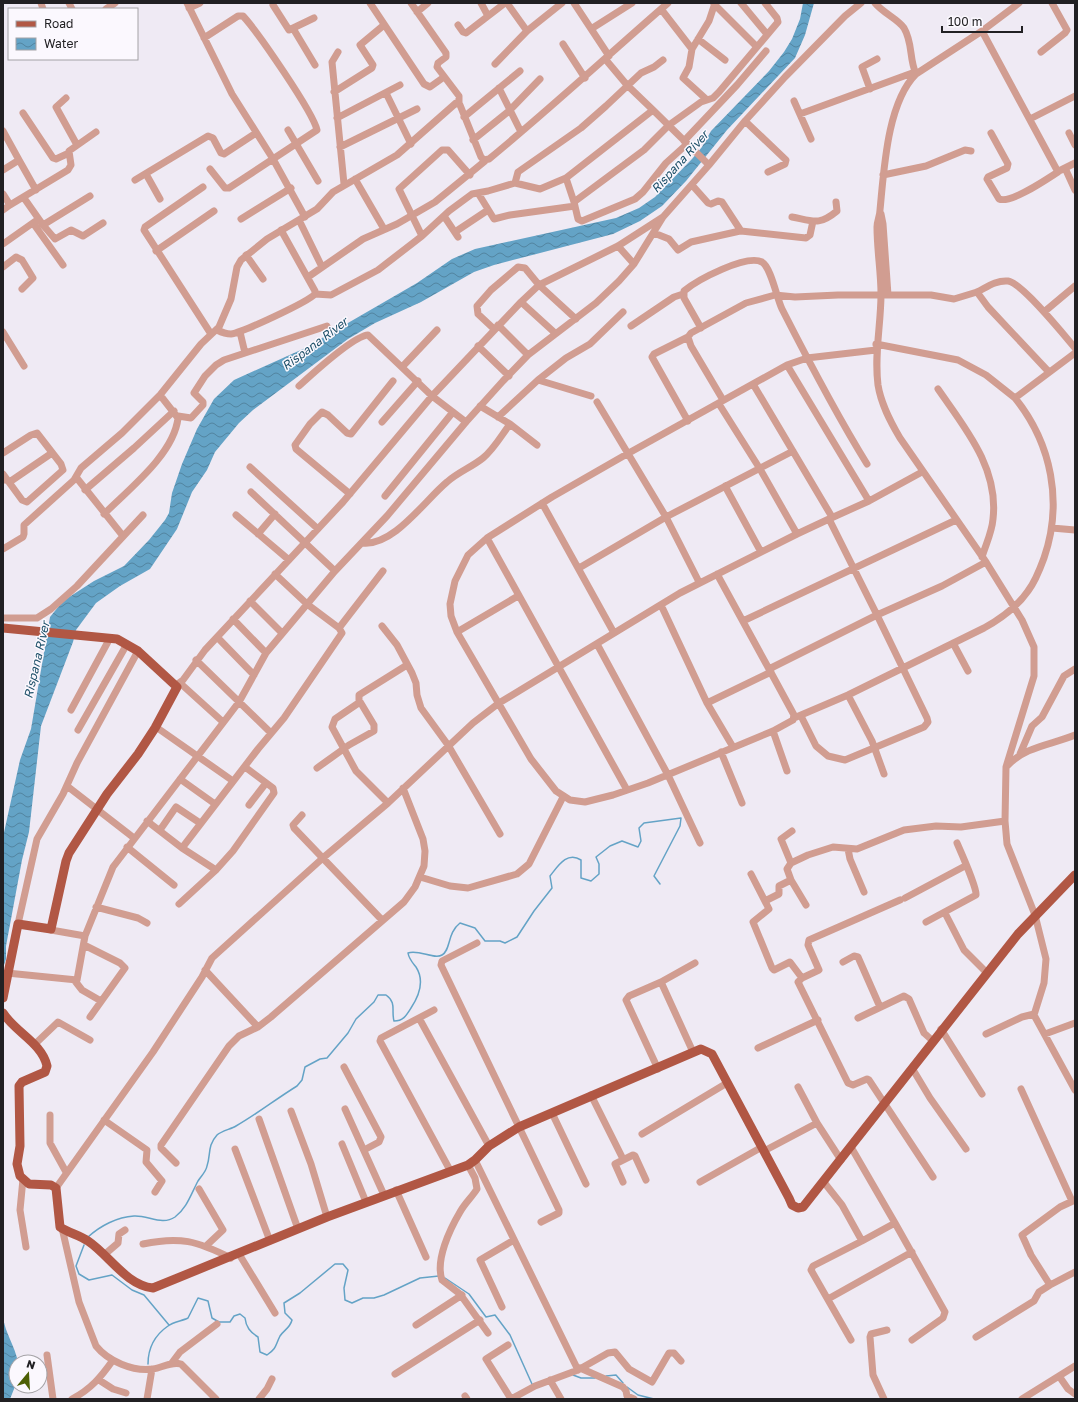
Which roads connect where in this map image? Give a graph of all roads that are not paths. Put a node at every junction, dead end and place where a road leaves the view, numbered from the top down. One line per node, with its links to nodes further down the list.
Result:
1 (200, 3): 19 (street)
2 (370, 3): 24 (street)
3 (411, 3): 21 (street)
4 (428, 3): 21 (street)
5 (480, 3): 22 (street)
6 (506, 3): 22 (street); 28 (street)
7 (562, 3): 28 (street)
8 (574, 3): 26 (street)
9 (632, 3): 26 (street)
10 (668, 3): 20 (street)
11 (714, 3): 32 (street); 34 (street)
12 (741, 3): 30 (street)
13 (765, 3): 30 (street)
14 (861, 3): 70 (street)
15 (875, 3): 46 (street)
16 (1019, 3): 29 (street)
17 (1052, 3): 38 (street)
18 (274, 4): 27 (street)
19 (188, 6): 31 (street)
20 (661, 9): 35 (street); 39 (street)
21 (417, 12): 47 (street)
22 (488, 16): 25 (street)
23 (314, 18): 27 (street)
24 (384, 25): 47 (street); 54 (street)
25 (458, 25)
26 (592, 29): 39 (street)
27 (294, 30): 44 (street)
28 (527, 31): 43 (street)
29 (982, 31): 46 (street); 69 (street)
30 (766, 33): 34 (street)
31 (204, 38): 77 (street); 82 (street)
32 (698, 39): 35 (street); 42 (street)
33 (563, 44): 48 (street)
34 (756, 46): 58 (street)
35 (692, 49): 58 (street)
36 (766, 51): 81 (street)
37 (338, 52): 54 (street)
38 (1041, 52)
39 (608, 58): 48 (street); 51 (street)
40 (877, 59): 53 (street)
41 (663, 60): 51 (street)
42 (725, 60)
43 (495, 64)
44 (315, 65)
45 (520, 71): 52 (street)
46 (915, 73): 53 (street); 101 (street)
47 (444, 77): 60 (street)
48 (585, 78): 75 (street)
49 (540, 79): 63 (street)
50 (400, 85): 55 (street)
51 (628, 85): 62 (street); 106 (street)
52 (499, 88): 63 (street); 66 (street)
53 (870, 89): 65 (street)
54 (334, 92): 67 (street)
55 (386, 93): 67 (street); 68 (street)
56 (1075, 96): 69 (street)
57 (66, 98): 84 (street)
58 (706, 99): 71 (street)
59 (794, 101): 65 (street)
60 (459, 104): 66 (street); 83 (street)
61 (417, 109): 68 (street)
62 (653, 110): 71 (street); 102 (street)
63 (509, 111): 75 (street); 80 (street)
64 (22, 113): 88 (street)
65 (800, 114): 79 (street)
66 (464, 117): 80 (street)
67 (338, 118): 86 (street)
68 (399, 119): 83 (street); 86 (street)
69 (1030, 120): 98 (street)
70 (745, 121): 93 (street); 97 (street)
71 (669, 125): 81 (street); 119 (street)
72 (288, 130): 82 (street)
73 (3, 131): 90 (street)
74 (96, 132): 84 (street)
75 (521, 132): 91 (street)
76 (991, 132): 98 (street)
77 (256, 133): 89 (street); 99 (street)
78 (1069, 133): 85 (street)
79 (811, 139)
80 (473, 140): 91 (street)
81 (685, 142): 93 (street); 119 (street)
82 (296, 144): 89 (street); 105 (street)
83 (411, 144): 103 (street)
84 (77, 145): 88 (street)
85 (1075, 146)
86 (340, 147): 107 (street)
87 (971, 152): 101 (street)
88 (69, 153): 111 (street)
89 (273, 159): 95 (street); 110 (street)
90 (19, 160): 96 (street); 111 (street)
91 (485, 161): 100 (street)
92 (1075, 163): 94 (street)
93 (707, 164): 108 (street)
94 (1065, 168): 98 (street); 112 (street)
95 (210, 169)
96 (3, 170)
97 (768, 172)
98 (1058, 172)
99 (146, 174): 104 (street); 117 (street)
100 (470, 175): 124 (street); 124 (street)
101 (883, 175): 155 (street)
102 (566, 178): 106 (street); 119 (street)
103 (355, 179): 107 (street); 133 (street)
104 (134, 180)
105 (318, 181)
106 (515, 183): 113 (street)
107 (344, 184): 129 (street)
108 (692, 185): 126 (street); 135 (street)
109 (203, 187): 140 (street)
110 (291, 188): 128 (street); 129 (street)
111 (36, 190): 116 (street)
112 (1075, 190)
113 (478, 193): 122 (street); 125 (street)
114 (3, 194): 120 (street)
115 (90, 196): 131 (street)
116 (24, 198): 120 (street); 131 (street)
117 (160, 199)
118 (836, 202): 130 (street)
119 (575, 204): 122 (street)
120 (10, 205): 121 (street)
121 (3, 210)
122 (488, 210): 125 (street)
123 (214, 212): 140 (street)
124 (413, 215): 133 (street); 137 (street)
125 (444, 216): 137 (street)
126 (663, 217): 136 (street); 139 (street)
127 (792, 217): 130 (street)
128 (242, 219)
129 (302, 219): 134 (street); 145 (street)
130 (813, 221): 135 (street)
131 (38, 222): 132 (street); 138 (street); 143 (street)
132 (103, 223)
133 (384, 229): 145 (street)
134 (281, 230): 141 (street); 146 (street)
135 (740, 231): 136 (street)
136 (654, 233): 142 (street)
137 (422, 236): 152 (street)
138 (3, 244)
139 (618, 246): 142 (street); 148 (street)
140 (156, 251): 166 (street)
141 (246, 255): 147 (street); 166 (street)
142 (634, 264): 159 (street)
143 (63, 265)
144 (3, 267): 150 (street)
145 (322, 267): 146 (street)
146 (308, 277): 152 (street)
147 (263, 279)
148 (539, 285): 156 (street); 159 (street); 162 (street)
149 (1075, 286): 158 (street)
150 (22, 289)
151 (977, 292): 155 (street); 158 (street); 181 (street)
152 (315, 294): 167 (street)
153 (683, 294): 154 (street); 161 (street); 163 (street)
154 (776, 295): 155 (street); 163 (street); 177 (street)
155 (885, 295): 172 (street)
156 (521, 302): 162 (street); 168 (street)
157 (623, 312): 183 (street)
158 (1044, 312): 175 (street)
159 (576, 319): 168 (street)
160 (327, 326): 174 (street)
161 (630, 326)
162 (496, 327): 171 (street); 176 (street)
163 (701, 328): 169 (street)
164 (436, 330): 180 (street)
165 (3, 332): 170 (street)
166 (214, 332): 167 (street); 189 (street)
167 (240, 332): 174 (street)
168 (555, 333): 176 (street)
169 (688, 337): 194 (street); 199 (street)
170 (10, 344): 173 (street); 179 (street)
171 (478, 346): 182 (street); 190 (street)
172 (876, 347): 177 (street); 192 (street); 211 (street)
173 (3, 348)
174 (245, 353): 197 (street)
175 (1075, 353): 181 (street)
176 (528, 355): 182 (street)
177 (807, 358): 178 (street); 208 (street)
178 (787, 365): 186 (street); 220 (street)
179 (24, 366)
180 (403, 366): 185 (street); 187 (street)
181 (1048, 371): 192 (street)
182 (509, 376): 195 (street)
183 (538, 380): 191 (street); 198 (street)
184 (393, 381): 218 (street)
185 (418, 381): 190 (street); 200 (street)
186 (753, 384): 194 (street); 204 (street)
187 (299, 386)
188 (938, 389): 241 (street)
189 (160, 395): 197 (street); 213 (street)
190 (432, 396): 196 (street); 218 (street)
191 (591, 396)
192 (1015, 398): 229 (street)
193 (597, 402): 206 (street)
194 (721, 402): 199 (street); 210 (street)
195 (480, 406): 198 (street); 201 (street)
196 (454, 412): 201 (street); 219 (street)
197 (176, 413): 216 (street); 222 (street)
198 (498, 417): 202 (street)
199 (688, 421): 206 (street)
200 (382, 422)
201 (466, 422): 237 (street)
202 (510, 424): 203 (street); 237 (street)
203 (537, 445)
204 (793, 451): 210 (street); 227 (street)
205 (3, 453): 214 (street)
206 (627, 454): 221 (street); 226 (street)
207 (49, 455): 214 (street)
208 (867, 464)
209 (250, 467): 230 (street)
210 (760, 469): 215 (street); 233 (street)
211 (922, 472): 220 (street); 228 (street)
212 (3, 474): 214 (street)
213 (76, 477): 216 (street); 238 (street)
214 (6, 481)
215 (725, 486): 226 (street); 239 (street)
216 (85, 490): 222 (street)
217 (251, 492): 223 (street)
218 (350, 494): 230 (street)
219 (385, 496)
220 (869, 500): 227 (street)
221 (542, 503): 235 (street); 242 (street)
222 (104, 514): 234 (street)
223 (275, 514): 232 (street); 236 (street)
224 (142, 515): 234 (street)
225 (236, 515): 232 (street)
226 (666, 518): 242 (street); 248 (street)
227 (830, 518): 233 (street); 243 (street)
228 (956, 520): 241 (street); 243 (street)
229 (1052, 528): 231 (street); 253 (street)
230 (318, 529): 236 (street)
231 (1075, 530)
232 (258, 534): 240 (street)
233 (797, 534): 239 (street)
234 (123, 536): 255 (street)
235 (487, 538): 249 (street); 261 (street)
236 (306, 543): 240 (street); 244 (street)
237 (363, 543): 244 (street)
238 (3, 549)
239 (761, 552): 247 (street)
240 (289, 560): 246 (street)
241 (984, 560): 253 (street); 254 (street)
242 (579, 568): 263 (street)
243 (852, 568): 254 (street); 257 (street)
244 (336, 571): 251 (street)
245 (383, 571): 260 (street)
246 (275, 574): 250 (street); 251 (street)
247 (717, 574): 248 (street); 257 (street)
248 (699, 582): 252 (street)
249 (518, 596): 261 (street); 273 (street)
250 (250, 601): 256 (street); 262 (street)
251 (307, 604): 260 (street); 262 (street)
252 (661, 605): 263 (street); 283 (street)
253 (1014, 606): 266 (street); 301 (street)
254 (877, 615): 274 (street); 276 (street)
255 (3, 618)
256 (233, 619): 264 (street); 270 (street)
257 (743, 621): 276 (street)
258 (382, 626): 272 (street)
259 (3, 628): 265 (main road)
260 (340, 628): 291 (street)
261 (457, 632): 284 (street)
262 (282, 633): 270 (street)
263 (614, 633): 268 (street)
264 (217, 637): 271 (street); 278 (street)
265 (110, 638): 267 (main road); 285 (street)
266 (953, 643): 274 (street); 277 (street)
267 (127, 644): 269 (main road); 289 (street)
268 (597, 644): 273 (street); 305 (street)
269 (138, 651): 279 (main road); 309 (street)
270 (266, 653): 278 (street)
271 (196, 660): 279 (street); 281 (street)
272 (407, 665): 282 (street); 293 (street)
273 (559, 667): 284 (street); 311 (street)
274 (903, 668): 280 (street); 295 (street)
275 (1075, 669): 298 (street)
276 (770, 671): 283 (street); 286 (street)
277 (968, 671)
278 (254, 675): 281 (street)
279 (178, 684): 287 (street); 288 (main road)
280 (848, 695): 286 (street); 295 (street)
281 (239, 702): 287 (street); 291 (street)
282 (360, 702): 296 (street); 296 (street)
283 (707, 702): 294 (street)
284 (499, 703): 293 (street); 312 (street)
285 (71, 710)
286 (798, 717): 290 (street); 295 (street)
287 (222, 722): 299 (street)
288 (156, 727): 299 (street); 317 (main road)
289 (78, 730)
290 (773, 731): 294 (street); 303 (street)
291 (271, 733): 300 (street)
292 (1075, 735): 298 (street)
293 (448, 745): 310 (street); 324 (street)
294 (733, 747): 297 (street)
295 (875, 748): 304 (street)
296 (344, 749): 302 (street); 313 (street)
297 (721, 752): 305 (street); 314 (street)
298 (1020, 754): 301 (street)
299 (198, 756): 306 (street); 307 (street)
300 (245, 767): 307 (street); 308 (street)
301 (1006, 767): 320 (street)
302 (317, 768)
303 (787, 771)
304 (884, 774)
305 (668, 775): 311 (street); 326 (street)
306 (180, 779): 315 (street); 319 (street)
307 (233, 781): 315 (street)
308 (266, 783): 316 (street); 334 (street)
309 (67, 786): 317 (street); 350 (street)
310 (403, 788): 313 (street); 337 (street)
311 (627, 790): 312 (street)
312 (563, 797): 337 (street)
313 (388, 803): 331 (street)
314 (742, 803)
315 (215, 804): 321 (street)
316 (249, 805)
317 (97, 809): 325 (street); 351 (main road)
318 (302, 815): 331 (street)
319 (147, 821): 322 (street); 325 (street)
320 (1004, 821): 330 (street); 346 (street)
321 (200, 824): 322 (street); 329 (street)
322 (160, 830): 329 (street)
323 (792, 831): 332 (street)
324 (500, 834)
325 (134, 838): 328 (street)
326 (700, 843)
327 (957, 843): 333 (street)
328 (127, 847): 339 (street); 344 (street)
329 (182, 848): 334 (street)
330 (848, 849): 332 (street); 340 (street)
331 (324, 857): 347 (street); 357 (street)
332 (791, 863): 338 (street)
333 (965, 866): 345 (street); 360 (street)
334 (216, 870): 342 (street)
335 (750, 874): 341 (street)
336 (1075, 875): 346 (main road)
337 (420, 877): 347 (street)
338 (791, 880): 341 (street); 343 (street)
339 (174, 885)
340 (864, 892)
341 (765, 901): 360 (street)
342 (179, 904)
343 (806, 905)
344 (96, 907): 348 (street); 352 (street)
345 (945, 913): 349 (street); 359 (street)
346 (1035, 915): 359 (main road); 368 (street)
347 (382, 920): 374 (street)
348 (147, 922)
349 (926, 922)
350 (18, 924): 351 (main road); 358 (main road)
351 (50, 930): 352 (street)
352 (85, 936): 354 (street)
353 (477, 943): 400 (street)
354 (84, 945): 361 (street); 364 (street)
355 (843, 962): 365 (street)
356 (695, 964): 362 (street)
357 (205, 970): 374 (street); 398 (street)
358 (7, 973): 361 (street); 363 (main road)
359 (987, 973): 375 (main road)
360 (802, 978): 372 (street)
361 (75, 981): 364 (street)
362 (661, 982): 382 (street); 385 (street)
363 (3, 998)
364 (101, 1002): 369 (street)
365 (880, 1007): 371 (street); 379 (street)
366 (434, 1010): 370 (street)
367 (3, 1013): 380 (main road)
368 (1034, 1014): 376 (street); 377 (street)
369 (90, 1017)
370 (419, 1018): 403 (street); 414 (street)
371 (858, 1018)
372 (818, 1020): 381 (street); 392 (street)
373 (1075, 1023): 377 (street)
374 (258, 1027): 412 (street)
375 (941, 1029): 379 (main road); 390 (street)
376 (986, 1034)
377 (1045, 1034): 389 (street)
378 (90, 1040): 380 (street)
379 (933, 1041): 384 (main road)
380 (34, 1045): 416 (main road)
381 (758, 1048)
382 (693, 1052): 385 (main road); 386 (main road)
383 (344, 1067): 408 (street)
384 (912, 1068): 392 (main road); 407 (street)
385 (658, 1069): 391 (main road)
386 (727, 1083): 401 (street); 406 (main road)
387 (798, 1087): 399 (street)
388 (1021, 1089): 427 (street)
389 (1075, 1090)
390 (982, 1094)
391 (591, 1095): 395 (main road); 409 (street)
392 (884, 1103): 404 (main road); 415 (street)
393 (344, 1109): 408 (street)
394 (291, 1111): 429 (street)
395 (552, 1113): 400 (main road); 421 (street)
396 (50, 1116): 413 (street)
397 (259, 1119): 433 (street)
398 (104, 1120): 413 (street); 425 (street)
399 (817, 1123): 406 (street); 410 (street)
400 (519, 1127): 403 (main road); 430 (street)
401 (642, 1134)
402 (342, 1144): 428 (street)
403 (489, 1146): 411 (main road)
404 (851, 1147): 410 (main road); 431 (street)
405 (235, 1149): 436 (street)
406 (763, 1149): 418 (main road); 420 (street)
407 (966, 1149)
408 (364, 1150): 426 (street)
409 (623, 1159): 417 (street); 419 (street)
410 (841, 1160): 418 (main road)
411 (471, 1162): 414 (main road); 435 (street); 447 (street)
412 (176, 1163)
413 (66, 1172): 422 (street)
414 (451, 1172): 424 (main road)
415 (933, 1177)
416 (23, 1179): 422 (main road); 440 (street)
417 (646, 1180)
418 (823, 1181): 437 (street)
419 (623, 1182)
420 (700, 1182)
421 (586, 1184)
422 (56, 1188): 432 (main road)
423 (199, 1189): 439 (street)
424 (396, 1190): 426 (main road); 444 (street)
425 (154, 1192)
426 (384, 1195): 428 (main road)
427 (1074, 1200): 446 (street)
428 (366, 1202): 429 (main road)
429 (327, 1217): 433 (main road)
430 (541, 1222)
431 (895, 1223): 437 (street); 441 (street)
432 (62, 1228): 442 (main road); 461 (street)
433 (298, 1229): 436 (main road)
434 (125, 1230): 442 (street)
435 (514, 1240): 449 (street); 466 (street)
436 (270, 1241): 443 (main road)
437 (862, 1241): 448 (street)
438 (143, 1244): 439 (street)
439 (206, 1246): 443 (street)
440 (26, 1247)
441 (912, 1252): 448 (street); 458 (street)
442 (104, 1255): 443 (main road)
443 (235, 1256): 450 (street)
444 (426, 1256)
445 (1075, 1272): 446 (street)
446 (1050, 1285): 456 (street)
447 (462, 1296): 451 (street); 453 (street)
448 (828, 1299): 457 (street)
449 (502, 1306)
450 (275, 1313)
451 (480, 1320): 455 (street); 467 (street)
452 (217, 1324): 463 (street)
453 (416, 1325)
454 (887, 1330): 482 (street)
455 (488, 1333)
456 (976, 1337)
457 (851, 1340)
458 (912, 1340)
459 (508, 1345): 479 (street)
460 (48, 1355): 474 (street)
461 (113, 1360): 465 (street); 470 (street)
462 (681, 1361): 466 (street)
463 (171, 1364): 465 (street); 477 (street)
464 (1075, 1366): 468 (street)
465 (152, 1369): 476 (street)
466 (579, 1369): 471 (street); 481 (street)
467 (395, 1374)
468 (1059, 1376): 473 (street); 483 (street)
469 (272, 1379): 478 (street)
470 (99, 1380): 472 (street); 475 (street)
471 (550, 1381): 479 (street); 480 (street)
472 (126, 1394)
473 (1075, 1394)
474 (53, 1399)
475 (72, 1399)
476 (147, 1399)
477 (216, 1399)
478 (258, 1399)
479 (511, 1399)
480 (561, 1399)
481 (634, 1399)
482 (884, 1399)
483 (1022, 1399)

